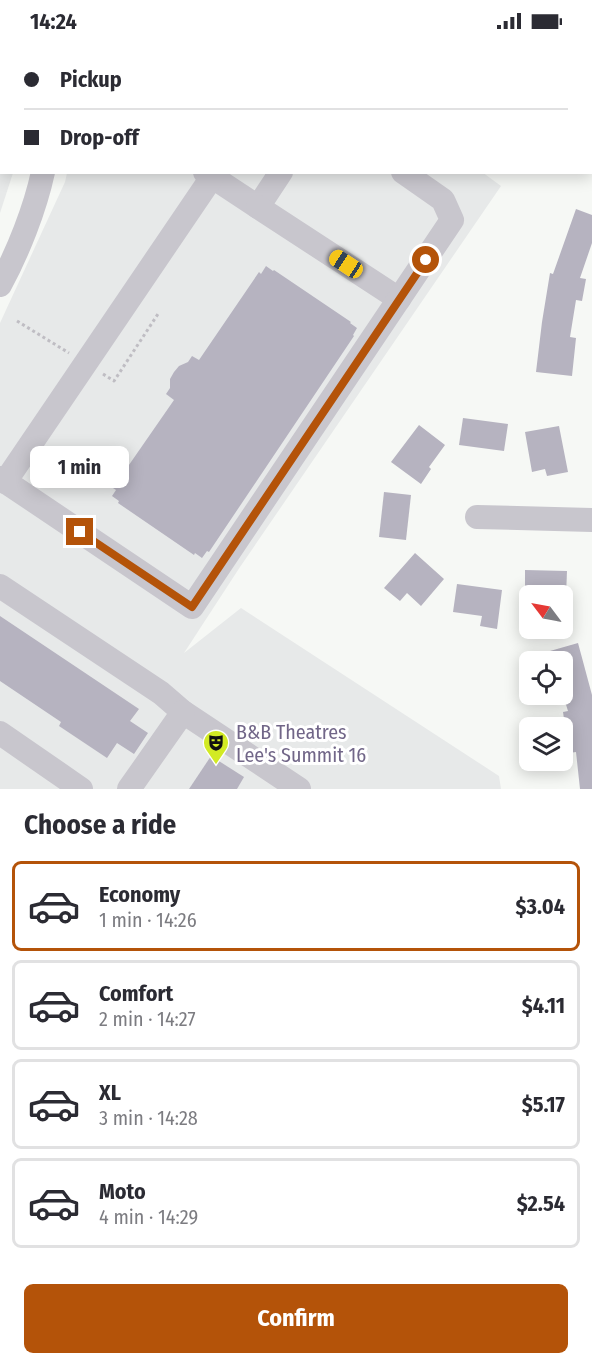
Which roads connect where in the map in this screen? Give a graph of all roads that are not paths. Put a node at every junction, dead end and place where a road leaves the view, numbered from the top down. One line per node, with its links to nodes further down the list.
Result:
1 (43, 174): 6 (street)
2 (279, 174): 5 (street)
3 (406, 174): 7 (street)
4 (208, 175): 5 (street); 8 (street)
5 (258, 207): 7 (street)
6 (1, 280)
7 (399, 299): 8 (street)
8 (3, 480)
9 (477, 517): 10 (street)
10 (592, 520)
11 (0, 586): 12 (street)
12 (183, 712): 15 (street); 16 (street)
13 (0, 734): 14 (street)
14 (81, 789)
15 (129, 789)
16 (299, 789)

